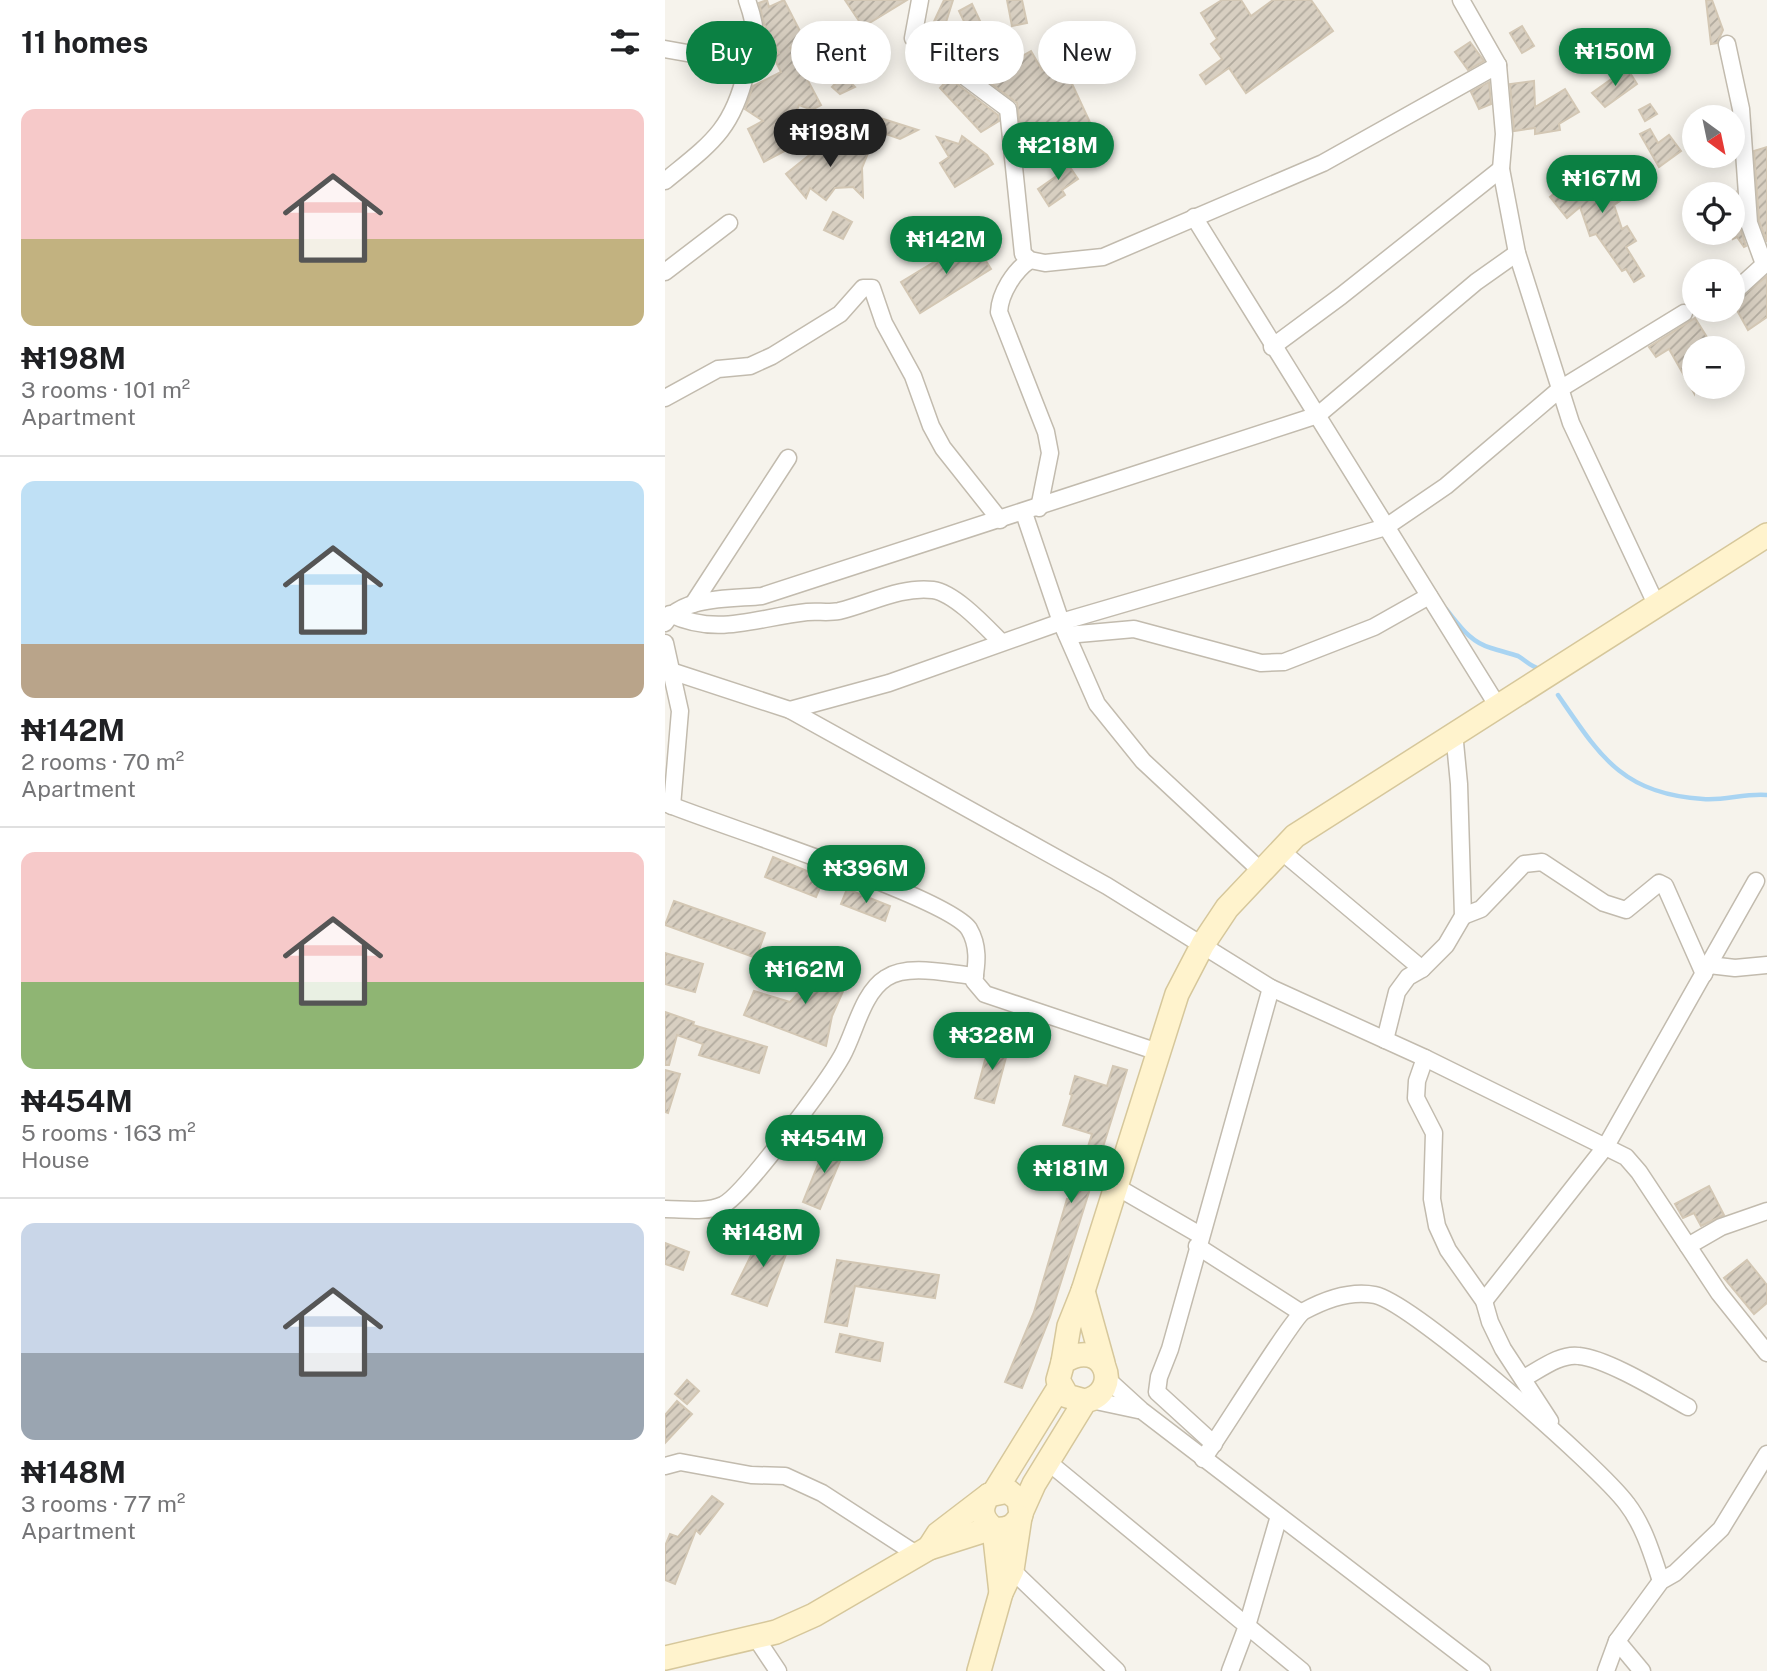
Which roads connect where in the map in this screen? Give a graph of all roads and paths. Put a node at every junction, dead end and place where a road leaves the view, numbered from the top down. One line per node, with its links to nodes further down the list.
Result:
1 (747, 0): 4 (street)
2 (920, 0): 15 (street)
3 (1461, 0): 8 (street)
4 (752, 21)
5 (1727, 44): 16 (street)
6 (665, 49): 7 (street)
7 (686, 53)
8 (1498, 65): 10 (street); 12 (street)
9 (742, 84): 11 (street)
10 (1501, 169): 14 (street); 20 (street)
11 (665, 181)
12 (1194, 217): 15 (street); 20 (street)
13 (729, 223): 17 (street)
14 (1517, 253): 21 (street); 23 (street)
15 (1030, 260): 25 (street)
16 (1766, 263): 18 (street)
17 (665, 272)
18 (1745, 282)
19 (1682, 314): 21 (street)
20 (1272, 347): 23 (street)
21 (1560, 389): 27 (street); 31 (street)
22 (665, 398): 26 (street)
23 (1318, 415): 25 (street); 27 (street)
24 (788, 457): 30 (street)
25 (1031, 510): 26 (street); 33 (street)
26 (1000, 520): 30 (street)
27 (1386, 527): 29 (street); 33 (street)
28 (1767, 535): 31 (main road)
29 (1429, 596): 33 (street); 37 (street)
30 (693, 604): 32 (street)
31 (1655, 604): 37 (main road)
32 (668, 618): 34 (street)
33 (1064, 629): 34 (street); 42 (street)
34 (1001, 642): 38 (street)
35 (665, 643): 36 (street)
36 (669, 671): 38 (street); 40 (street)
37 (1497, 705): 39 (main road)
38 (790, 710): 45 (street)
39 (1454, 732): 41 (main road); 44 (street)
40 (669, 804): 49 (street)
41 (1280, 850): 42 (main road); 47 (street)
42 (1260, 870): 45 (main road)
43 (1756, 880): 48 (street)
44 (1463, 916): 47 (street); 48 (street)
45 (1203, 943): 50 (street); 52 (main road)
46 (1767, 965): 48 (street)
47 (1422, 969): 51 (street)
48 (1706, 970): 54 (street)
49 (975, 976): 52 (street); 56 (street)
50 (1272, 988): 51 (street); 58 (street)
51 (1385, 1040): 53 (street)
52 (1158, 1052): 55 (main road)
53 (1425, 1058): 54 (street); 61 (street)
54 (1606, 1146): 59 (street); 61 (street)
55 (1117, 1188): 58 (street); 60 (main road)
56 (665, 1209)
57 (1767, 1211): 59 (street)
58 (1199, 1241): 62 (street); 72 (street)
59 (1688, 1246): 63 (street)
60 (1083, 1292): 64 (main road); 65 (main road)
61 (1484, 1301): 66 (street)
62 (1300, 1312): 71 (street); 72 (street)
63 (1767, 1353)
64 (1063, 1362): 65 (main road); 67 (main road)
65 (1105, 1371): 68 (main road); 70 (street)
66 (1524, 1378): 69 (street); 71 (street)
67 (1060, 1386): 68 (main road); 77 (main road)
68 (1088, 1401): 70 (street); 75 (main road)
69 (1688, 1407)
70 (1141, 1410): 74 (street)
71 (1566, 1443): 83 (street)
72 (1214, 1444): 74 (street)
73 (1767, 1454): 83 (street)
74 (1203, 1458): 79 (street)
75 (1047, 1461): 78 (main road); 85 (street)
76 (665, 1466): 81 (street)
77 (992, 1493): 78 (main road); 80 (main road); 81 (main road)
78 (1021, 1515): 80 (main road); 82 (main road)
79 (1279, 1516): 85 (street); 94 (street)
80 (993, 1528): 81 (main road); 84 (main road)
81 (922, 1551): 86 (main road)
82 (1012, 1570): 84 (main road); 91 (street)
83 (1661, 1581): 87 (street)
84 (1002, 1592): 90 (main road)
85 (1247, 1626): 92 (street); 93 (street)
86 (756, 1638): 88 (main road); 89 (street)
87 (1617, 1641): 95 (street); 96 (street)
88 (665, 1658)
89 (778, 1671)
90 (979, 1671)
91 (1117, 1671)
92 (1230, 1671)
93 (1302, 1671)
94 (1482, 1671)
95 (1606, 1671)
96 (1642, 1671)

